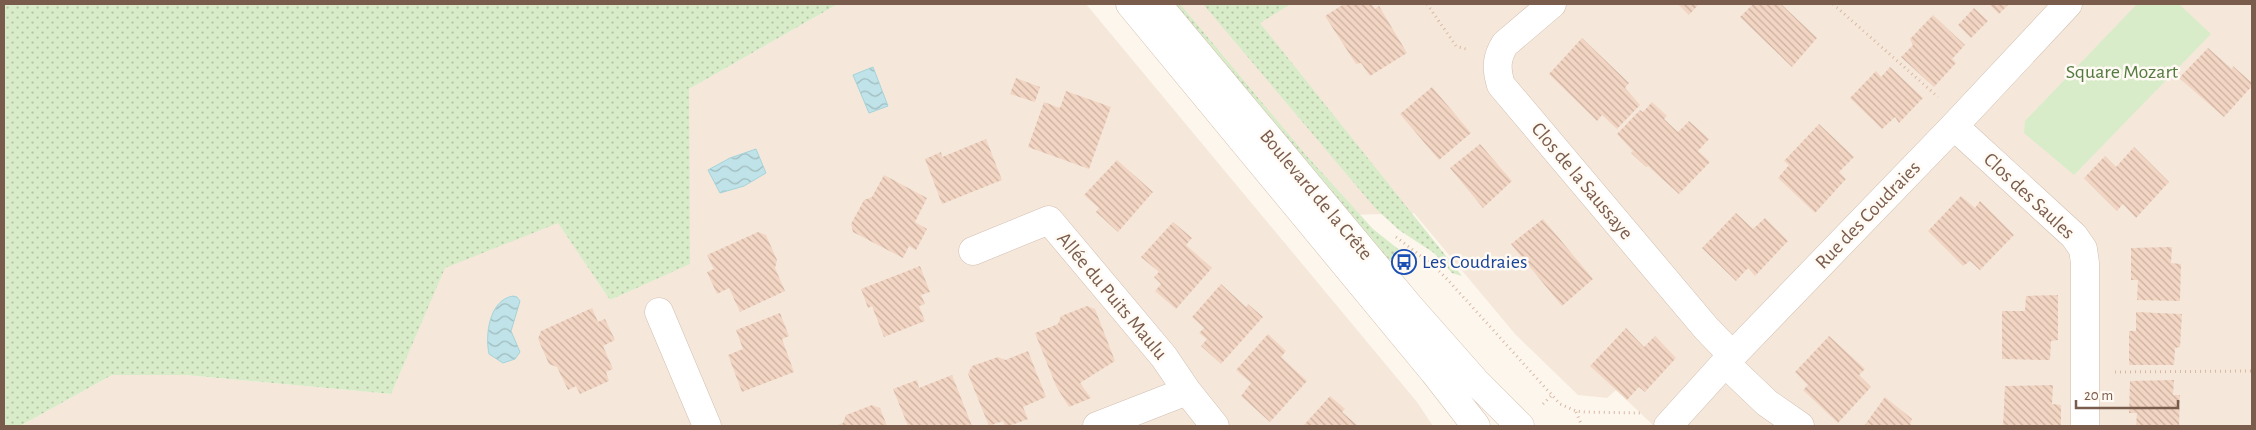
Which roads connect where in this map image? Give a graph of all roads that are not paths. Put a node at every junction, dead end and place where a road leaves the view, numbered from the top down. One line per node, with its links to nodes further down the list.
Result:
1 (1130, 4): 14 (street, Boulevard de la Crête)
2 (1157, 4): 15 (street, Boulevard de la Crête)
3 (1552, 4): 8 (street, Clos de la Saussaye)
4 (2068, 4): 5 (street, Rue des Coudraies)
5 (1957, 122): 8 (street, Rue des Coudraies); 17 (street, Clos des Saules)
6 (973, 251): 9 (street, Allée du Puits Maulu)
7 (659, 312): 11 (street)
8 (1729, 359): 10 (street, Rue des Coudraies); 16 (street)
9 (1187, 392): 12 (street); 13 (street, Allée du Puits Maulu)
10 (1657, 422)
11 (707, 426)
12 (1097, 426)
13 (1215, 426)
14 (1476, 426)
15 (1520, 426)
16 (1800, 426)
17 (2085, 426)

